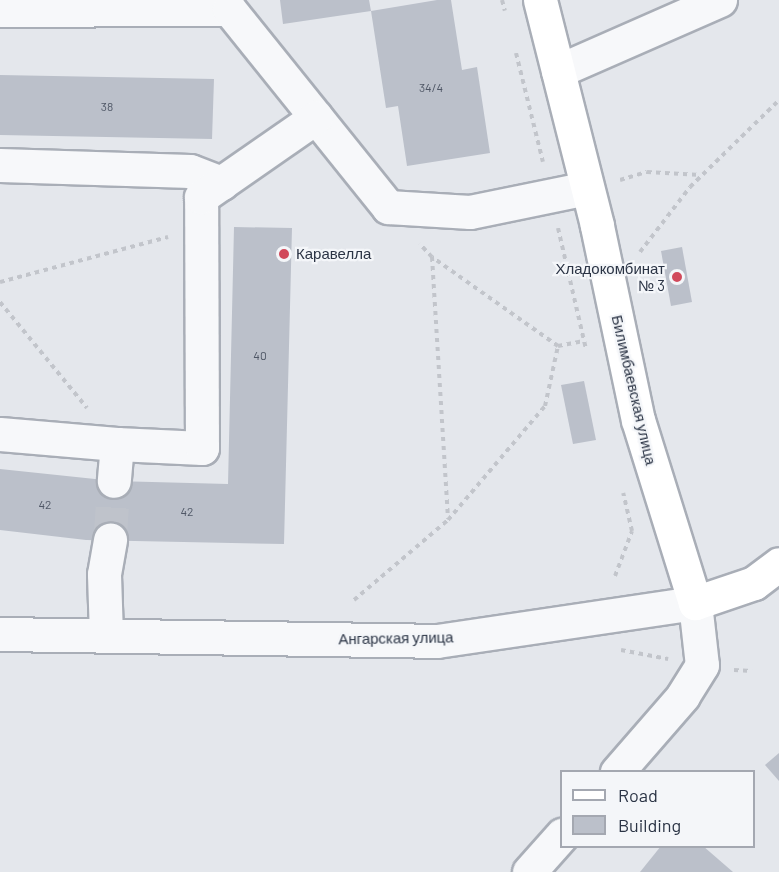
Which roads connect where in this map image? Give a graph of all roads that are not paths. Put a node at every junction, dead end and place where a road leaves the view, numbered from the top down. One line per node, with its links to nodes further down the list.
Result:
1 (540, 0): 5 (main road, Билимбаевская улица)
2 (714, 1): 5 (street)
3 (228, 4): 4 (street); 6 (street)
4 (0, 10)
5 (558, 71): 9 (main road, Билимбаевская улица)
6 (316, 117): 8 (street); 9 (street)
7 (0, 165): 8 (street)
8 (222, 183): 11 (street)
9 (587, 188): 15 (main road, Билимбаевская улица)
10 (0, 434): 11 (street)
11 (117, 444): 12 (street)
12 (114, 481)
13 (110, 540): 17 (street)
14 (779, 564): 15 (main road, Ангарская улица)
15 (695, 603): 17 (street, Ангарская улица); 18 (street)
16 (0, 634): 17 (street, Ангарская улица)
17 (106, 635)
18 (618, 770)
19 (560, 836): 20 (street)
20 (529, 872)

